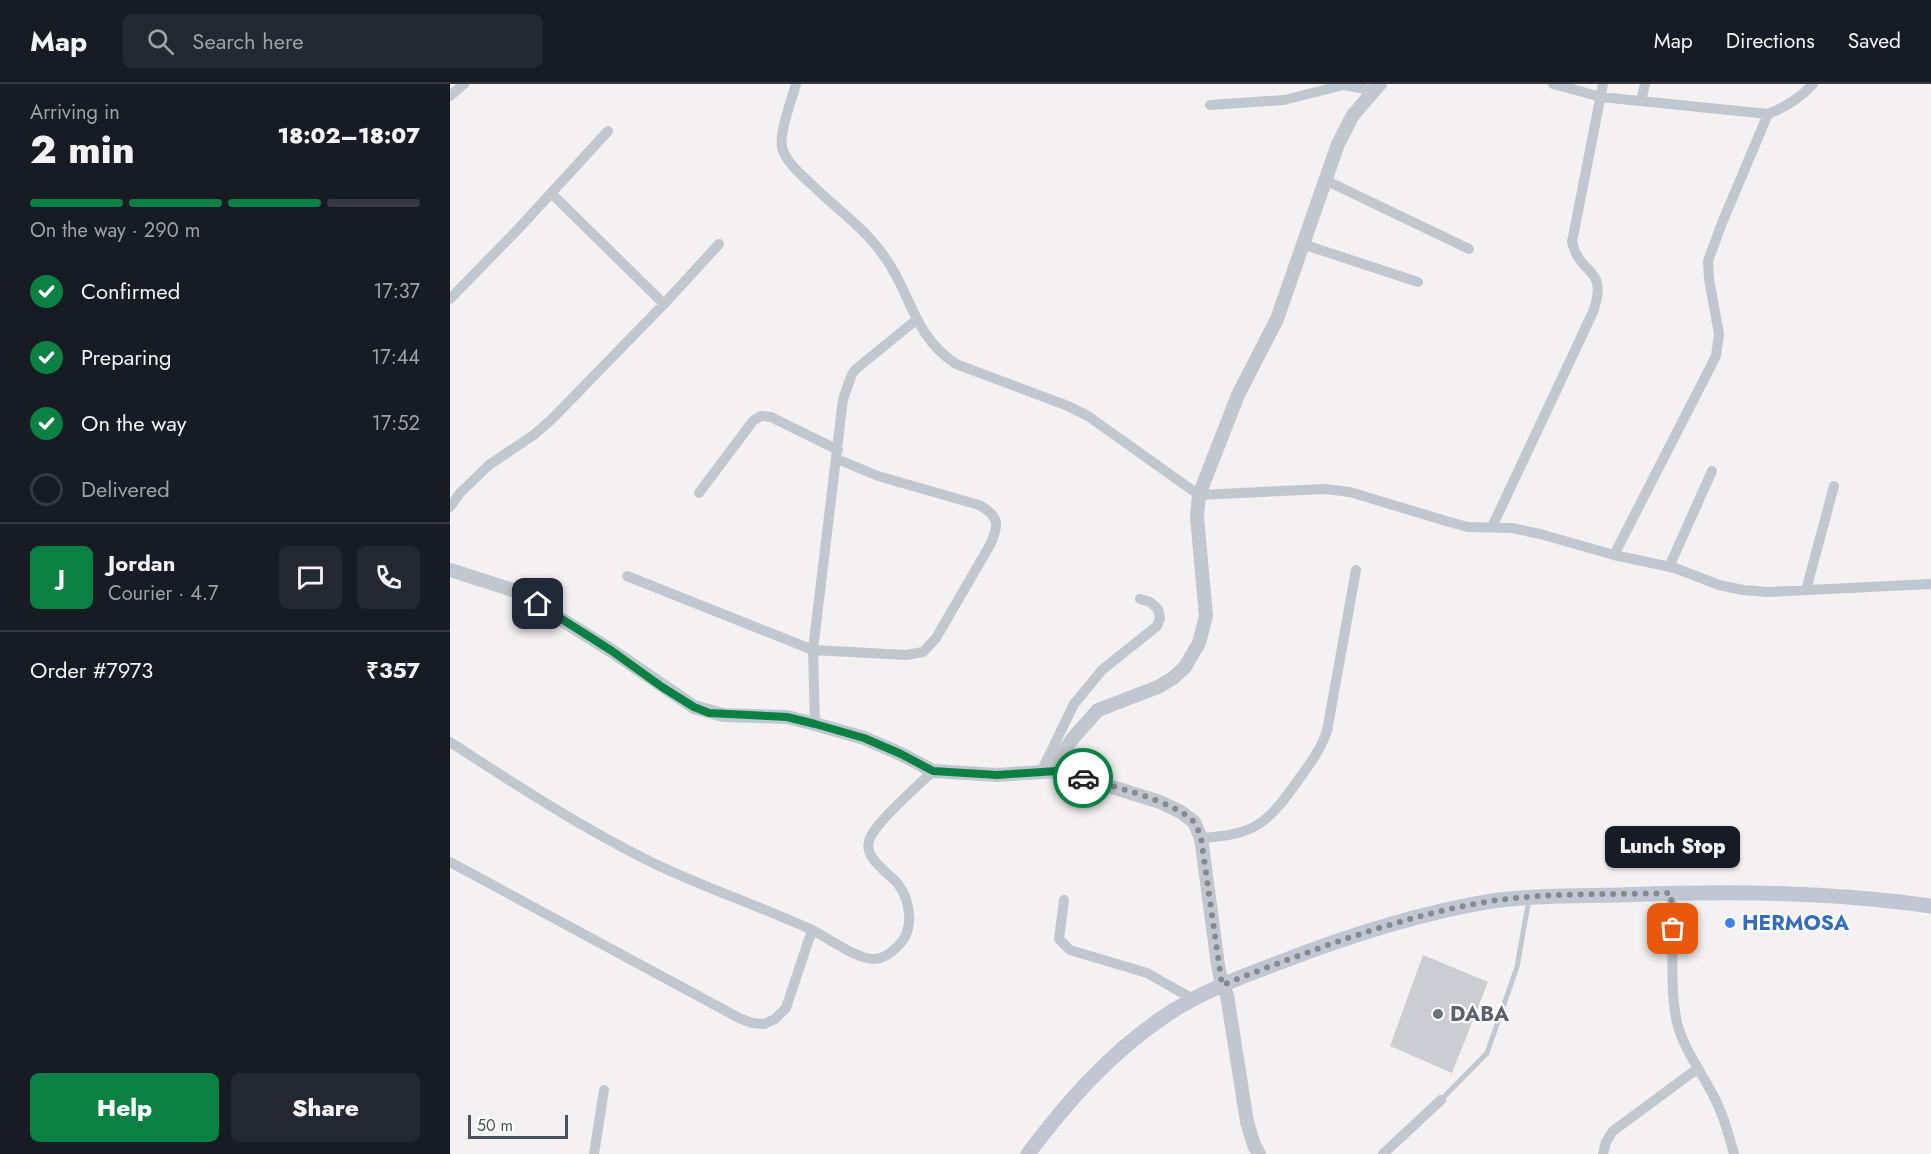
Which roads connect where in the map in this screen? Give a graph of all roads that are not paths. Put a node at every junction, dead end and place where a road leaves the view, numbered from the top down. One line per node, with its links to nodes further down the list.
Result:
1 (464, 84): 8 (street)
2 (796, 84): 22 (street)
3 (1553, 84): 9 (street)
4 (1603, 84): 9 (street)
5 (1645, 84): 10 (street)
6 (1813, 84): 12 (street)
7 (1378, 87): 11 (street); 14 (street)
8 (450, 96)
9 (1601, 97): 10 (street); 29 (street)
10 (1641, 101): 12 (street)
11 (1210, 105)
12 (1768, 114): 30 (street)
13 (608, 131): 15 (street)
14 (1325, 180): 17 (street); 18 (street)
15 (551, 193): 20 (street); 21 (street)
16 (719, 244): 21 (street)
17 (1302, 244): 19 (street); 27 (street)
18 (1469, 249)
19 (1418, 282)
20 (450, 299)
21 (664, 304): 28 (street)
22 (916, 320): 23 (street); 27 (street)
23 (838, 454): 26 (street); 38 (street); 38 (street)
24 (1712, 471): 31 (street)
25 (1834, 486): 36 (street)
26 (699, 493)
27 (1199, 495): 29 (street); 42 (street)
28 (450, 507)
29 (1492, 527): 30 (street)
30 (1614, 555): 31 (street)
31 (1669, 567): 36 (street)
32 (450, 570): 39 (street)
33 (1356, 570): 44 (street)
34 (627, 576): 38 (street)
35 (1931, 584): 36 (street)
36 (1806, 590)
37 (1140, 598): 43 (street)
38 (813, 650): 39 (street)
39 (815, 724): 41 (street)
40 (450, 742): 50 (street)
41 (933, 771): 43 (street); 50 (street)
42 (1056, 771): 43 (street); 44 (street)
43 (1041, 772)
44 (1201, 838): 51 (street)
45 (450, 862): 50 (street)
46 (1671, 893): 47 (main road); 49 (main road); 53 (street)
47 (1530, 898): 51 (main road); 55 (lane)
48 (1064, 900): 52 (street)
49 (1931, 906)
50 (812, 930)
51 (1222, 985): 52 (main road); 58 (street)
52 (1193, 999): 57 (main road)
53 (1697, 1069): 60 (street); 61 (street)
54 (604, 1090): 56 (street)
55 (1441, 1100): 59 (street)
56 (594, 1154)
57 (1028, 1154)
58 (1259, 1154)
59 (1383, 1154)
60 (1603, 1154)
61 (1734, 1154)

